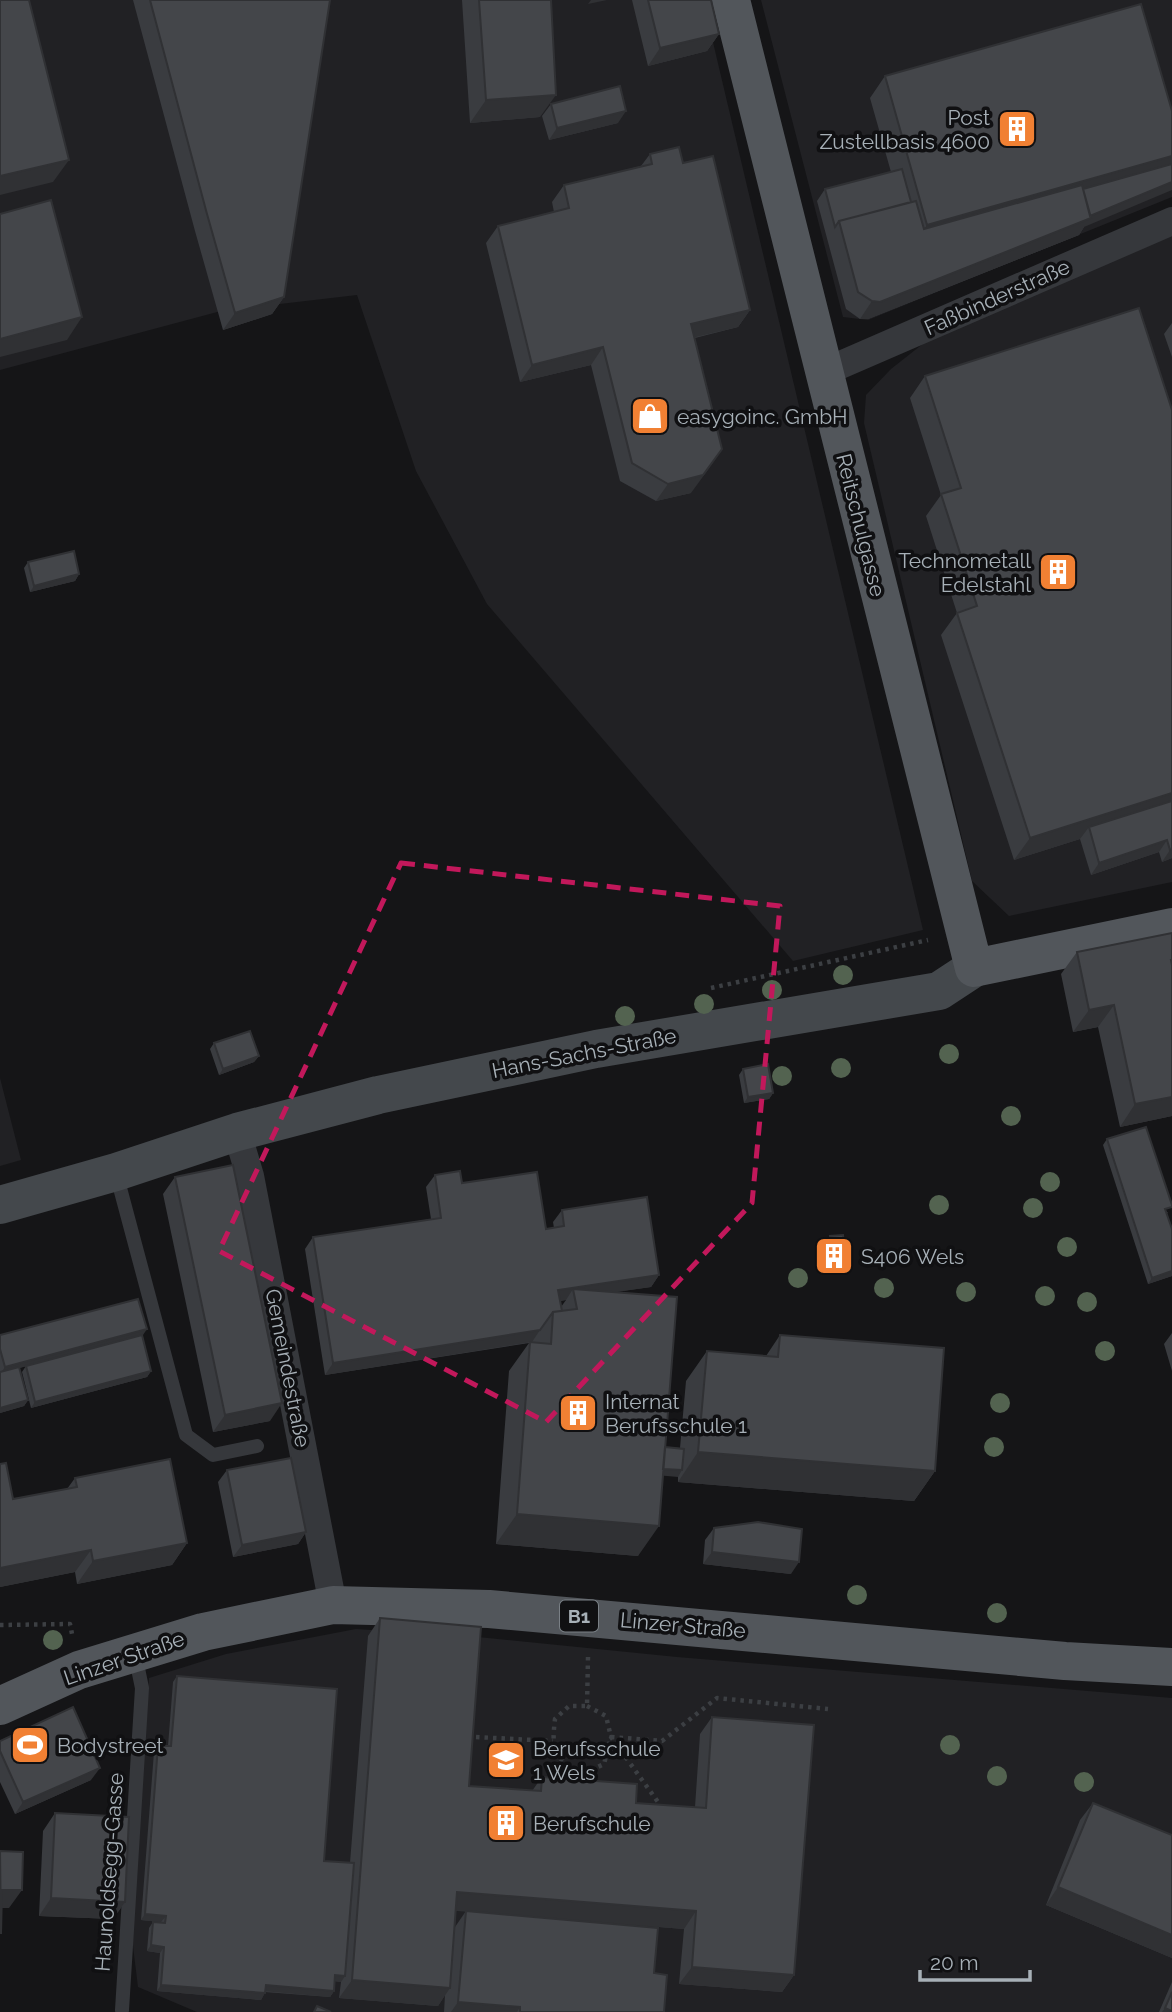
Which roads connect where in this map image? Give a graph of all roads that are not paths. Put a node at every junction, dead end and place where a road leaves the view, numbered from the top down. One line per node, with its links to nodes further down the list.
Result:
1 (731, 0): 3 (main road, Reitschulgasse)
2 (1172, 221): 3 (street, Faßbinderstraße)
3 (822, 373): 5 (main road, Reitschulgasse)
4 (1172, 927): 5 (main road, Hans-Sachs-Straße)
5 (974, 968): 6 (street, Hans-Sachs-Straße)
6 (237, 1132): 7 (street, Hans-Sachs-Straße); 10 (street, Gemeindestraße)
7 (116, 1172): 8 (street, Hans-Sachs-Straße); 9 (lane)
8 (0, 1205)
9 (257, 1446)
10 (333, 1605): 11 (main road, Linzer Straße / B1); 12 (main road, Linzer Straße / B1)
11 (135, 1653): 13 (main road, Linzer Straße / B1); 14 (lane, Haunoldsegg-Gasse)
12 (1172, 1667)
13 (0, 1706)
14 (122, 2010)

